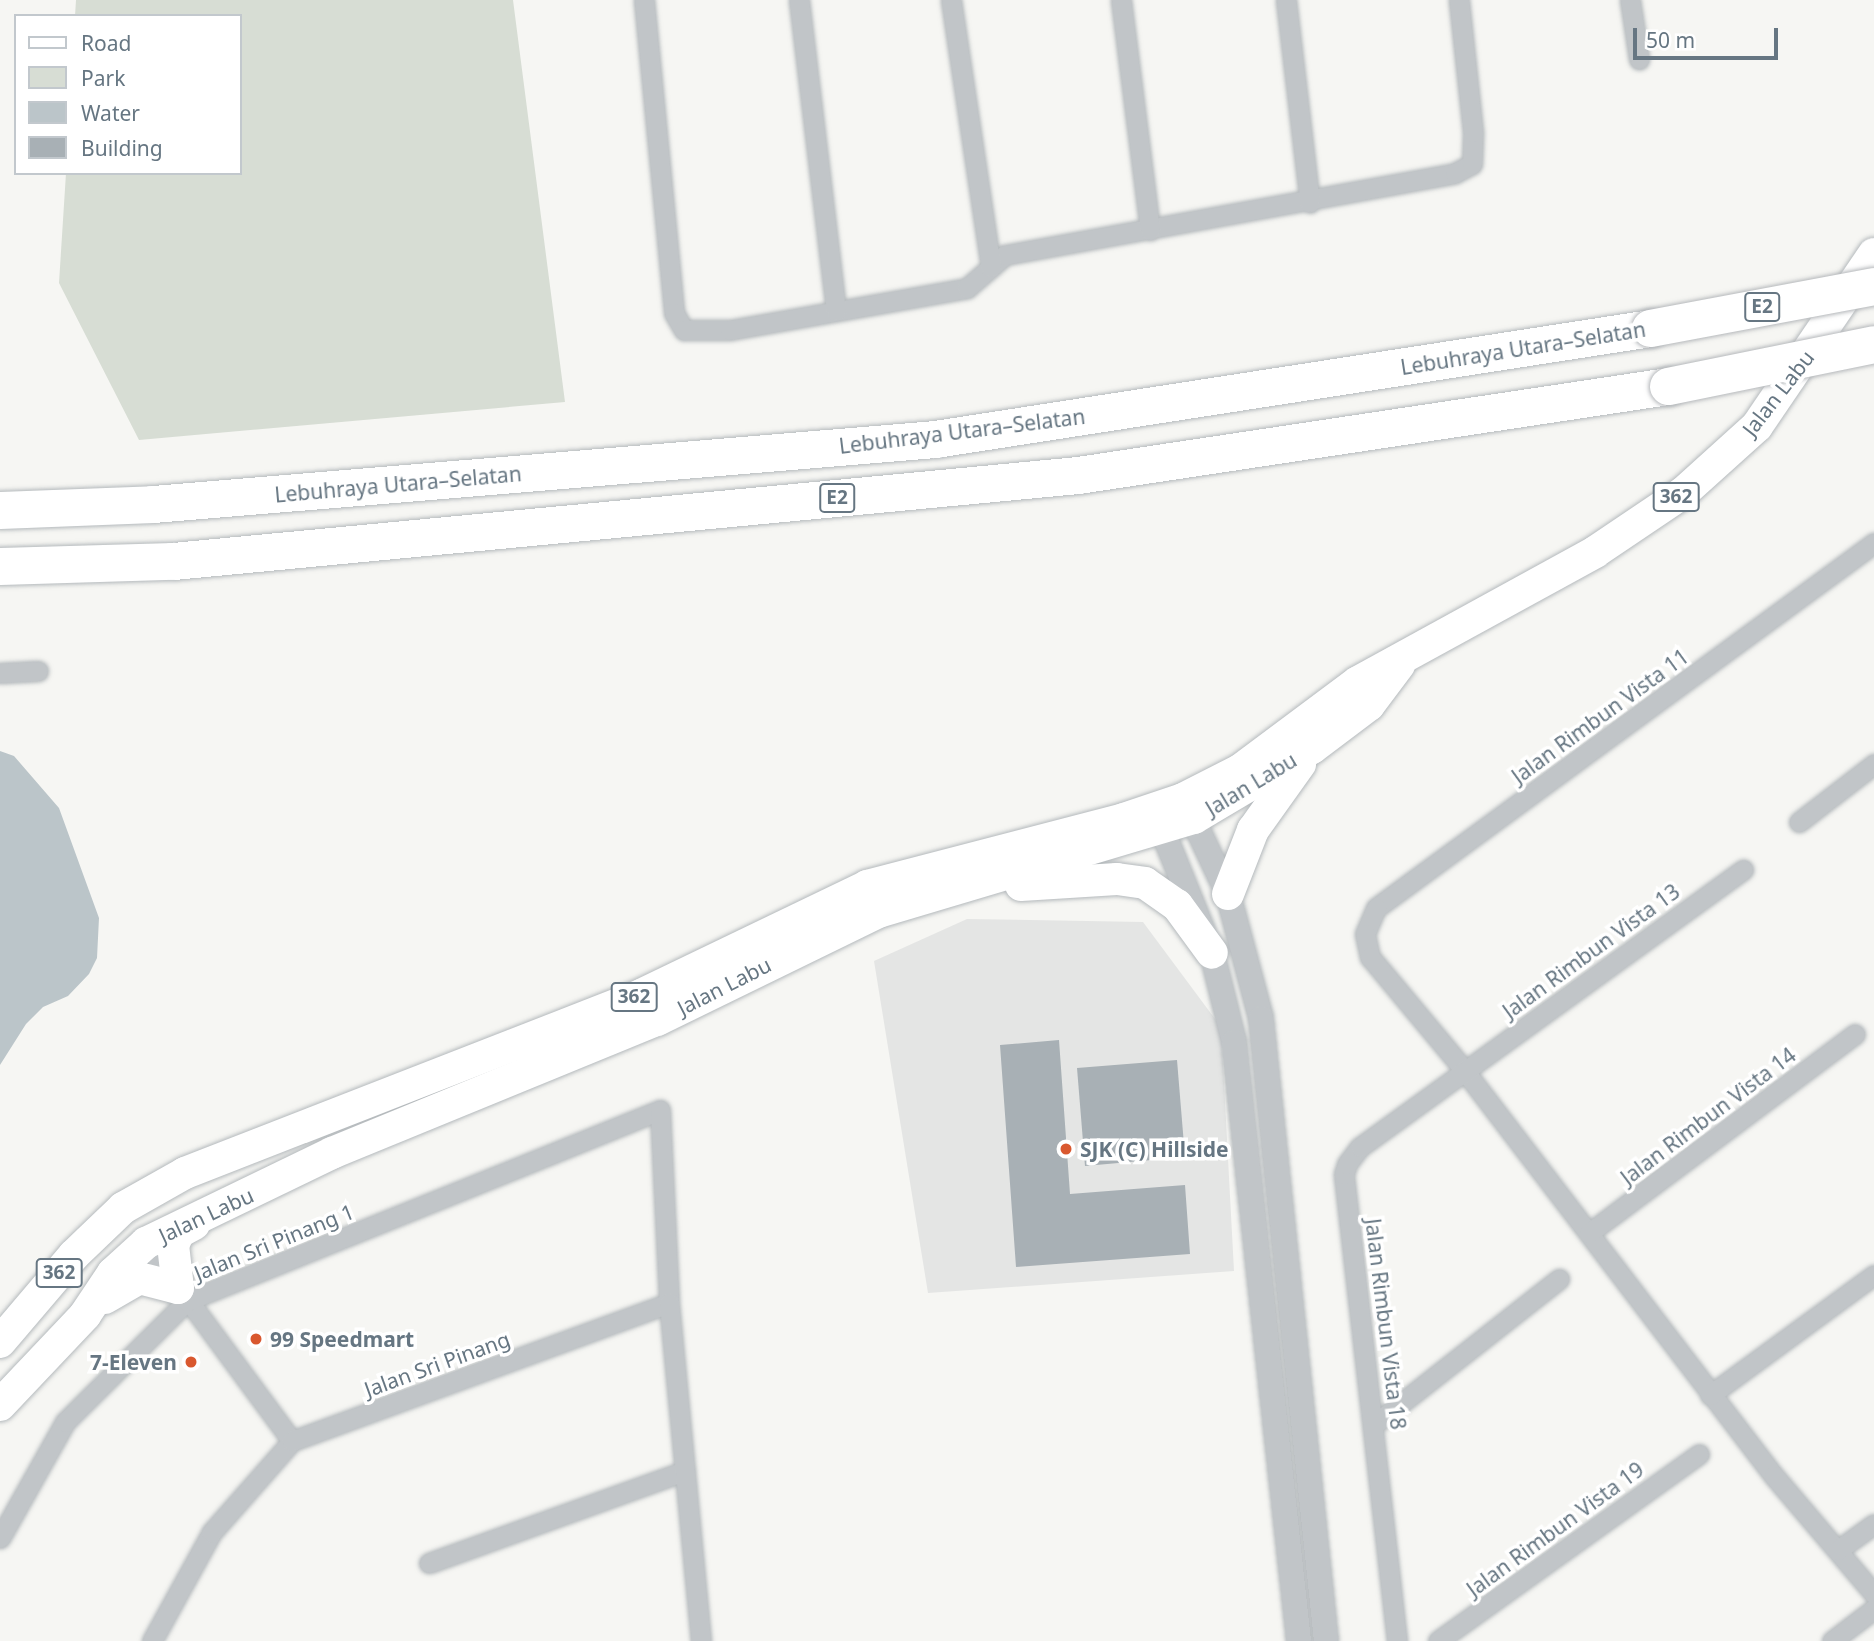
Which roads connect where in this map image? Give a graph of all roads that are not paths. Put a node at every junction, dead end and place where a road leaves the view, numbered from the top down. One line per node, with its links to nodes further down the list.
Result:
1 (644, 0): 14 (street)
2 (799, 0): 14 (street)
3 (951, 0): 12 (street)
4 (1121, 0): 10 (street)
5 (1286, 0): 9 (street)
6 (1459, 0): 9 (street)
7 (1630, 0): 8 (street)
8 (1639, 60)
9 (1310, 203): 10 (street)
10 (1150, 230): 12 (street)
11 (1874, 254): 19 (main road, Jalan Labu / 362)
12 (991, 267): 14 (street)
13 (1874, 286): 16 (highway, Lebuhraya Utara–Selatan / E2, bridge)
14 (836, 311)
15 (1874, 344): 18 (highway, E2, bridge)
16 (0, 510)
17 (1874, 543): 32 (street, Jalan Rimbun Vista 11)
18 (0, 566)
19 (1404, 658): 22 (main road, Jalan Labu / 362); 24 (main road, Jalan Labu / 362)
20 (37, 671): 21 (street)
21 (0, 673)
22 (1312, 748): 24 (main road, Jalan Labu / 362); 29 (main road)
23 (1874, 764): 26 (street)
24 (1188, 808): 25 (main road, Jalan Labu / 362); 29 (street)
25 (1158, 820): 28 (main road, Jalan Labu / 362); 30 (street); 38 (main road, Jalan Labu / 362)
26 (1799, 822)
27 (1743, 870): 32 (street, Jalan Rimbun Vista 13)
28 (958, 889): 30 (main road); 33 (main road, Jalan Labu / 362)
29 (1228, 894): 35 (street)
30 (1212, 953): 37 (street)
31 (1855, 1034): 34 (street, Jalan Rimbun Vista 14)
32 (1464, 1070): 34 (street); 47 (street, Jalan Rimbun Vista 18)
33 (214, 1213): 36 (main road, Jalan Labu / 362); 41 (main road)
34 (1589, 1233): 45 (street)
35 (1283, 1241): 37 (street); 60 (street)
36 (146, 1243): 38 (main road); 41 (street); 43 (main road, Jalan Labu / 362)
37 (1254, 1245): 59 (street)
38 (75, 1255): 44 (main road, Jalan Labu / 362)
39 (1874, 1275): 45 (street)
40 (1559, 1279): 47 (street)
41 (183, 1294): 42 (street, Jalan Sri Pinang 1); 43 (main road); 48 (street); 52 (street, Jalan Sri Pinang 1)
42 (669, 1303): 48 (street, Jalan Sri Pinang); 50 (street)
43 (85, 1315): 46 (main road, Jalan Labu / 362)
44 (0, 1342)
45 (1710, 1395): 53 (street)
46 (0, 1405)
47 (1376, 1423): 61 (street, Jalan Rimbun Vista 18)
48 (292, 1441): 57 (street, Jalan Sri Pinang)
49 (1699, 1454): 62 (street, Jalan Rimbun Vista 19)
50 (685, 1471): 54 (street); 58 (street)
51 (1874, 1524): 53 (street)
52 (0, 1538)
53 (1838, 1550): 55 (street)
54 (429, 1563)
55 (1874, 1594)
56 (1874, 1609): 63 (street)
57 (152, 1641)
58 (701, 1641)
59 (1299, 1641)
60 (1326, 1641)
61 (1397, 1641)
62 (1438, 1641)
63 (1832, 1641)

